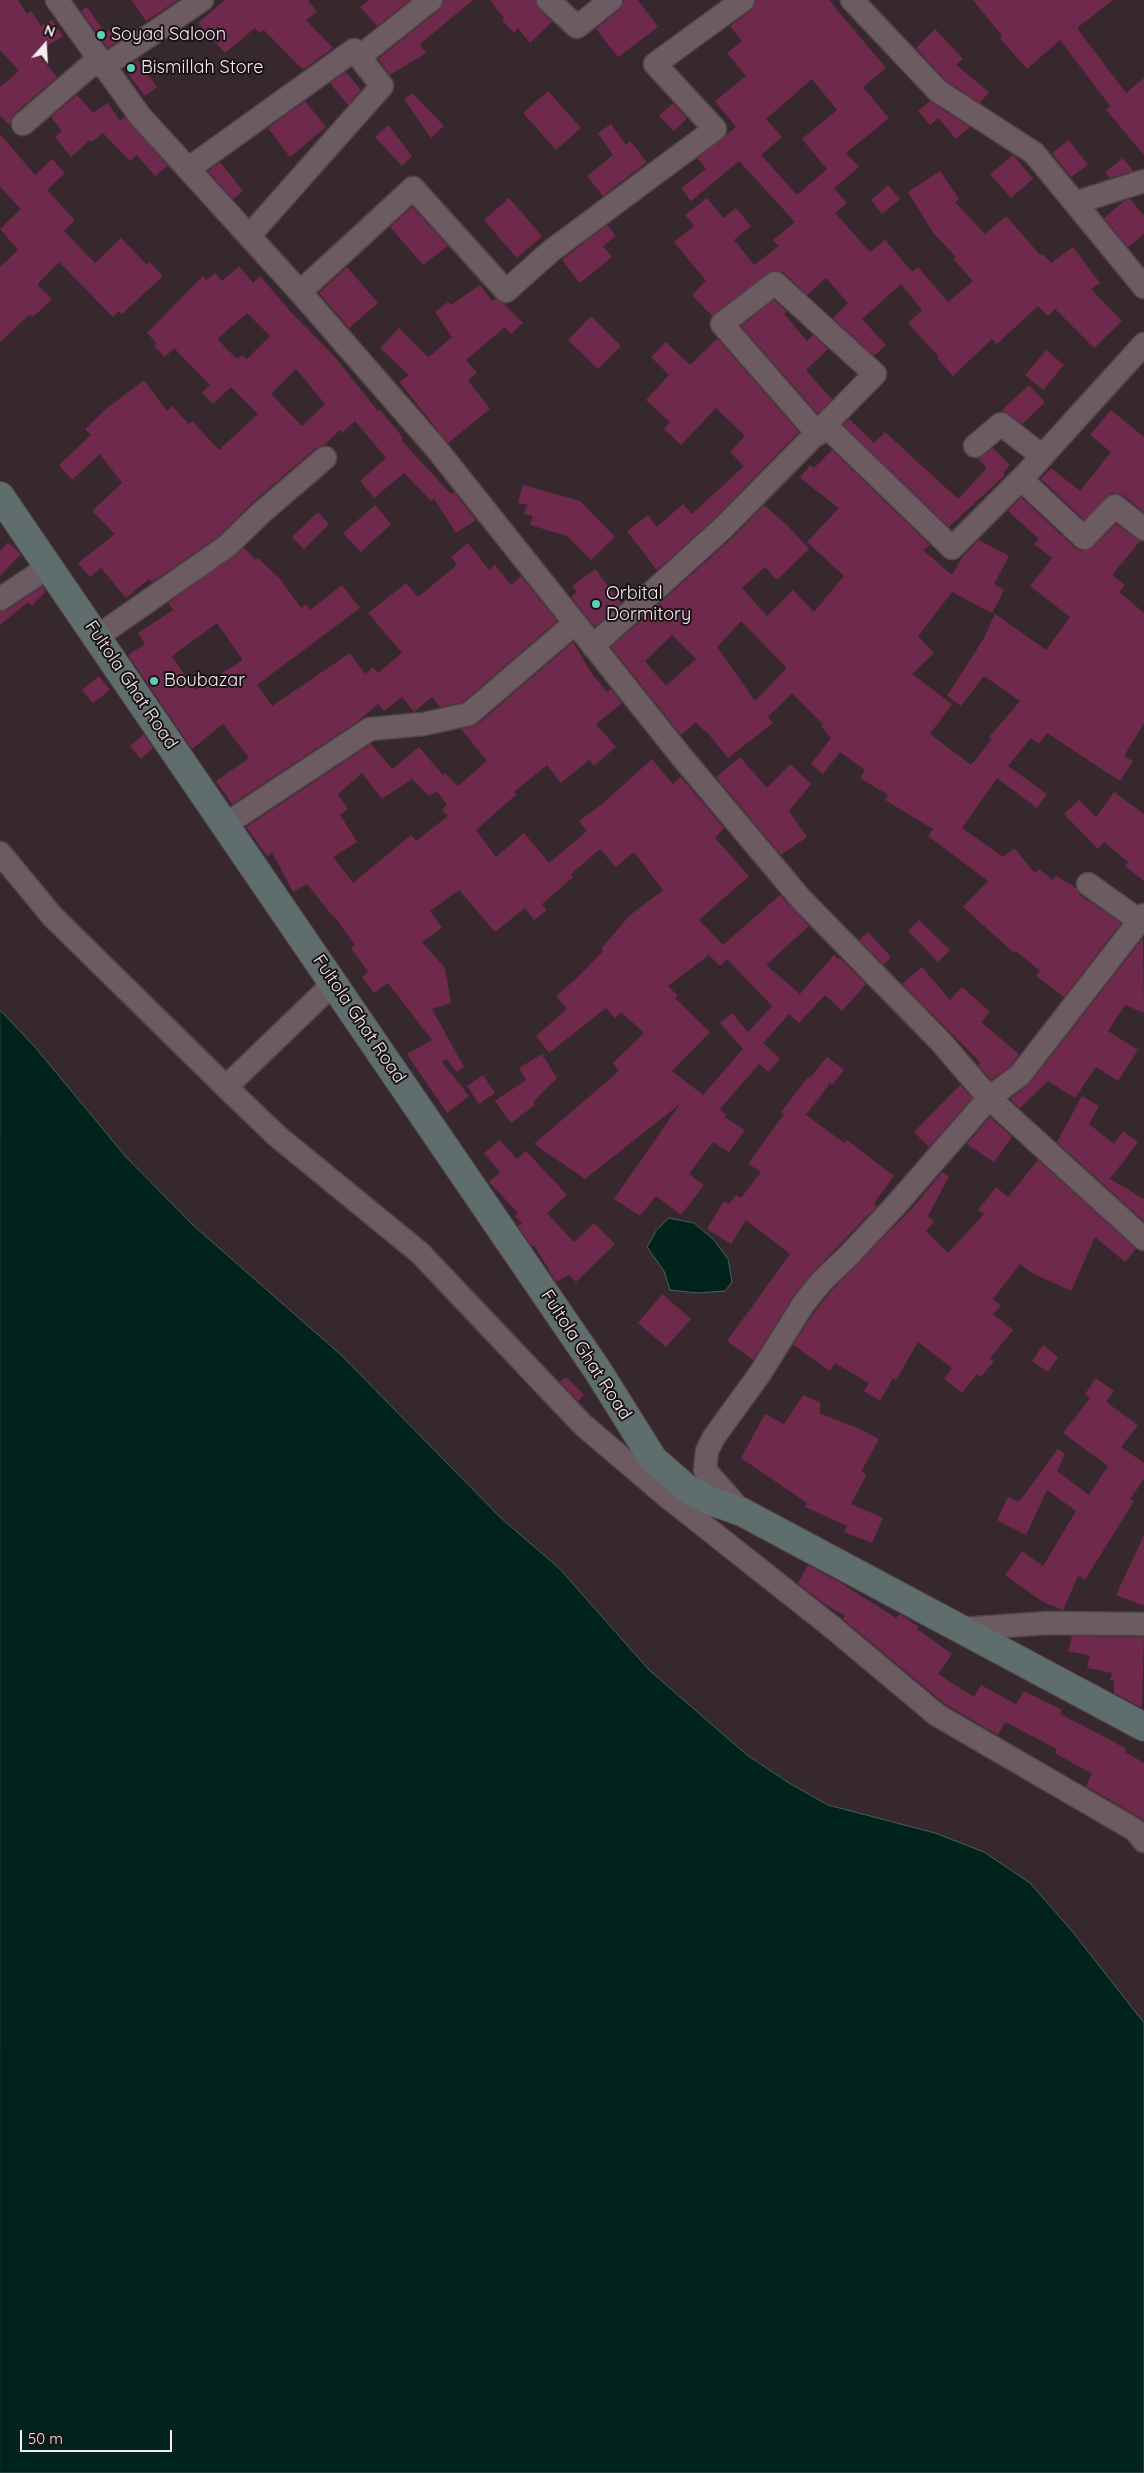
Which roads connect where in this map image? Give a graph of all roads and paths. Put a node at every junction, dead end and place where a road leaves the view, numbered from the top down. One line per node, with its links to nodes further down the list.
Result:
1 (57, 0): 9 (street)
2 (202, 0): 9 (street)
3 (431, 0): 8 (street)
4 (548, 0): 5 (street)
5 (611, 0)
6 (744, 0): 16 (street)
7 (852, 0): 13 (street)
8 (359, 56): 11 (street); 14 (street)
9 (101, 63): 10 (street); 11 (street)
10 (23, 124)
11 (188, 169): 14 (street)
12 (1144, 181): 13 (street)
13 (1075, 203): 15 (street)
14 (249, 236): 16 (street)
15 (1144, 287)
16 (300, 292): 27 (street)
17 (1144, 344): 20 (street)
18 (821, 429): 18 (street); 22 (street); 29 (street)
19 (975, 446): 20 (street)
20 (1042, 456): 22 (street)
21 (325, 458): 28 (street)
22 (1021, 479): 24 (street)
23 (0, 496): 25 (street, Fultola Ghat Road)
24 (1144, 529)
25 (50, 566): 26 (street); 28 (street, Fultola Ghat Road)
26 (0, 599)
27 (575, 623): 29 (street); 30 (street)
28 (98, 636): 30 (street, Fultola Ghat Road)
29 (593, 646): 36 (street)
30 (226, 824): 34 (street, Fultola Ghat Road)
31 (0, 853): 35 (street)
32 (1088, 884): 33 (street)
33 (1142, 918): 36 (street)
34 (334, 982): 35 (street); 38 (street, Fultola Ghat Road)
35 (226, 1087): 42 (street)
36 (989, 1098): 37 (street); 38 (street)
37 (1144, 1239)
38 (742, 1512): 40 (street, Fultola Ghat Road)
39 (1144, 1624): 40 (street)
40 (962, 1629): 41 (street, Fultola Ghat Road)
41 (1144, 1727)
42 (1144, 1841)

